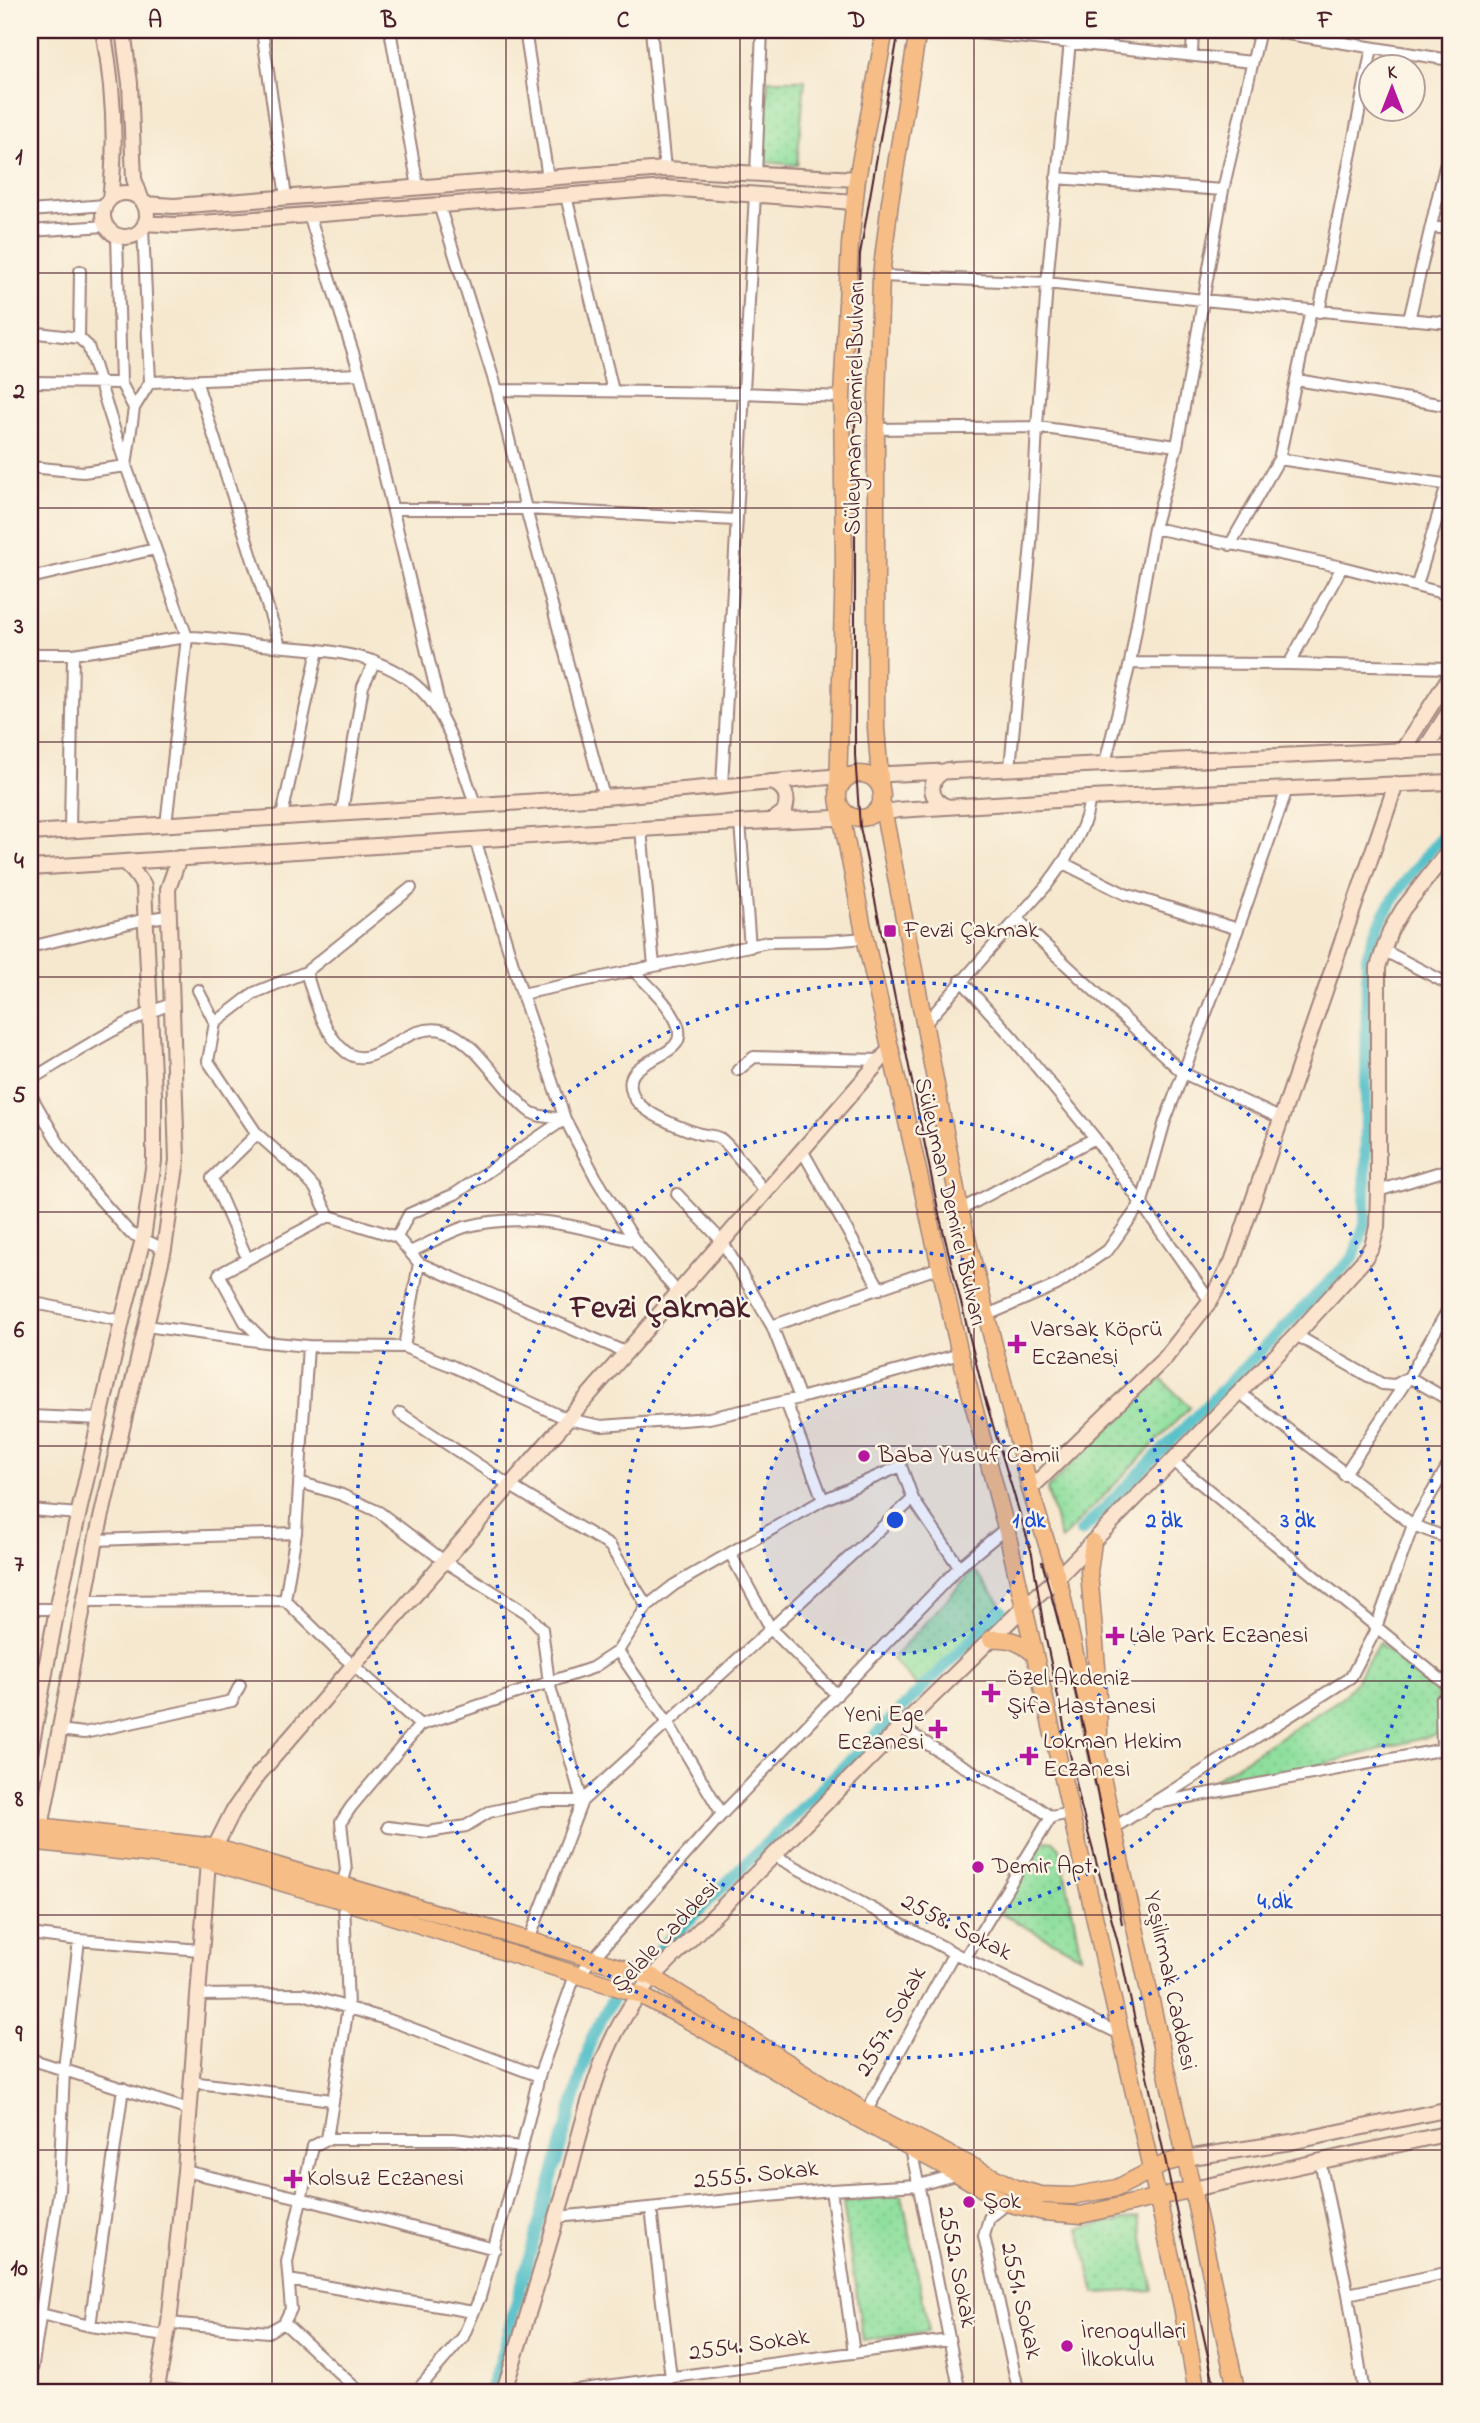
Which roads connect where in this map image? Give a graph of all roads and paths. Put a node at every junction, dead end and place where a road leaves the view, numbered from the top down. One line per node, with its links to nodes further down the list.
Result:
1 (103, 30): 30 (street)
2 (123, 30): 32 (street)
3 (262, 30): 29 (street)
4 (390, 30): 25 (street)
5 (525, 30): 22 (street)
6 (651, 30): 20 (street)
7 (762, 30): 21 (street)
8 (885, 30): 24 (main road, Süleyman Demirel Bulvarı)
9 (918, 30): 42 (main road, Süleyman Demirel Bulvarı)
10 (949, 30): 14 (street)
11 (1071, 30): 14 (street)
12 (1193, 30): 16 (street)
13 (1262, 30): 15 (street); 18 (street)
14 (1070, 43): 16 (street); 23 (street)
15 (1372, 48): 17 (street); 45 (street)
16 (1192, 54): 18 (street)
17 (1450, 60)
18 (1252, 62): 26 (street)
19 (1450, 145): 37 (street)
20 (665, 169): 21 (street); 22 (street)
21 (756, 175): 24 (street)
22 (548, 178): 25 (street)
23 (1056, 178): 26 (street); 43 (street)
24 (857, 179): 31 (main road, Süleyman Demirel Bulvarı)
25 (418, 187): 29 (street)
26 (1223, 190): 44 (street)
27 (755, 194): 28 (street); 31 (street); 59 (street)
28 (566, 196): 33 (street); 58 (street)
29 (286, 197): 32 (street)
30 (108, 202): 32 (street); 34 (street); 40 (street)
31 (854, 202): 60 (main road, Süleyman Demirel Bulvarı)
32 (143, 203): 36 (street)
33 (439, 205): 35 (street); 57 (street)
34 (30, 211)
35 (309, 215): 36 (street); 50 (street)
36 (144, 226): 40 (street); 55 (street)
37 (1431, 227): 38 (street); 46 (street)
38 (1450, 229)
39 (30, 231): 40 (street)
40 (111, 231): 56 (street)
41 (80, 271): 49 (street)
42 (881, 276): 43 (street); 64 (main road, Süleyman Demirel Bulvarı)
43 (1047, 283): 44 (street); 63 (street)
44 (1203, 300): 45 (street); 65 (street)
45 (1315, 311): 46 (street); 52 (street)
46 (1409, 320): 47 (street)
47 (1450, 323)
48 (30, 332): 49 (street)
49 (79, 338): 54 (street)
50 (360, 374): 51 (street); 70 (street)
51 (196, 380): 55 (street); 81 (street)
52 (1297, 380): 61 (street); 66 (street)
53 (30, 382): 54 (street)
54 (99, 382): 56 (street); 67 (street)
55 (150, 382): 62 (street)
56 (121, 383): 62 (street)
57 (497, 390): 58 (street); 71 (street)
58 (613, 391): 59 (street)
59 (743, 393): 60 (street); 72 (street)
60 (842, 397): 103 (main road, Süleyman Demirel Bulvarı)
61 (1450, 406)
62 (134, 408): 67 (street)
63 (1037, 427): 64 (street); 65 (street); 96 (street)
64 (876, 429): 103 (main road, Süleyman Demirel Bulvarı)
65 (1177, 446): 73 (street)
66 (1279, 459): 69 (street); 74 (street)
67 (126, 466): 68 (street); 75 (street)
68 (30, 467)
69 (1449, 485): 78 (street)
70 (393, 509): 71 (street); 91 (street)
71 (526, 509): 72 (street); 104 (street)
72 (735, 520): 101 (street)
73 (1154, 528): 74 (street); 86 (street)
74 (1230, 545): 76 (street)
75 (155, 549): 77 (street); 80 (street)
76 (1342, 568): 78 (street); 87 (street)
77 (30, 578)
78 (1417, 585): 79 (street)
79 (1450, 595)
80 (187, 637): 81 (street); 84 (street); 112 (street)
81 (281, 646): 82 (street)
82 (318, 650): 85 (street); 109 (street)
83 (30, 654): 84 (street)
84 (74, 654): 114 (street)
85 (375, 661): 91 (street); 108 (street)
86 (1130, 663): 87 (street); 95 (street)
87 (1289, 664): 88 (street)
88 (1450, 668)
89 (1450, 676): 94 (street)
90 (1450, 711): 93 (street)
91 (442, 718): 106 (street)
92 (1450, 748): 93 (street)
93 (1425, 749): 94 (street)
94 (1402, 751): 95 (street)
95 (1105, 763): 96 (street)
96 (1010, 768): 97 (street)
97 (949, 770): 103 (street); 107 (street)
98 (765, 782): 101 (street); 103 (street); 110 (street)
99 (1450, 782): 100 (street)
100 (1396, 784): 102 (street); 148 (street)
101 (722, 785): 104 (street)
102 (1287, 789): 105 (street); 126 (street)
103 (861, 795): 107 (street); 110 (street); 127 (main road, Süleyman Demirel Bulvarı); 141 (main road, Süleyman Demirel Bulvarı)
104 (604, 797): 106 (street)
105 (1089, 798): 107 (street); 120 (street)
106 (476, 806): 108 (street)
107 (949, 807)
108 (342, 812): 109 (street)
109 (282, 816): 112 (street)
110 (768, 821): 111 (street)
111 (740, 823): 113 (street); 129 (street)
112 (166, 825): 114 (street)
113 (641, 829): 116 (street); 131 (street)
114 (70, 830): 115 (street)
115 (30, 833)
116 (475, 839): 118 (street); 137 (street)
117 (1450, 849): 130 (street, Şelale Caddesi)
118 (179, 858): 119 (street); 123 (street)
119 (124, 862): 121 (street); 124 (street)
120 (1063, 863): 125 (street); 126 (street)
121 (30, 868)
122 (411, 888): 133 (street)
123 (169, 916): 124 (street); 138 (street)
124 (146, 919): 128 (street); 139 (street)
125 (1017, 919): 134 (street); 144 (street)
126 (1238, 929): 144 (street)
127 (865, 938): 129 (street); 142 (main road, Süleyman Demirel Bulvarı)
128 (30, 947)
129 (750, 947): 131 (street)
130 (1383, 950): 135 (street); 153 (street, Şelale Caddesi)
131 (654, 966): 132 (street)
132 (633, 970): 137 (street); 154 (street)
133 (306, 972): 140 (street); 147 (street)
134 (961, 980): 141 (street); 150 (street)
135 (1450, 985)
136 (198, 990): 140 (street)
137 (522, 994): 147 (street)
138 (172, 1004): 139 (street); 163 (street)
139 (150, 1012): 145 (street); 160 (street)
140 (215, 1023): 149 (street)
141 (923, 1026): 157 (main road, Süleyman Demirel Bulvarı)
142 (886, 1054): 143 (street); 151 (street); 167 (main road, Süleyman Demirel Bulvarı)
143 (738, 1070)
144 (1183, 1073): 148 (street); 156 (street)
145 (30, 1080)
146 (30, 1094): 160 (street)
147 (565, 1119): 159 (street); 161 (street)
148 (1282, 1119): 170 (street)
149 (257, 1134): 158 (street); 165 (street)
150 (1095, 1138): 156 (street); 157 (street)
151 (802, 1150): 154 (street); 168 (street)
152 (1450, 1169): 153 (street)
153 (1377, 1191): 177 (street, Şelale Caddesi)
154 (765, 1192): 162 (street)
155 (677, 1194): 162 (street)
156 (1142, 1202): 170 (street); 173 (street)
157 (960, 1210): 173 (main road, Süleyman Demirel Bulvarı)
158 (329, 1216): 159 (street); 165 (street)
159 (397, 1237): 164 (street)
160 (143, 1239): 163 (street); 174 (street)
161 (635, 1241): 164 (street); 169 (street)
162 (722, 1241): 169 (street); 176 (street)
163 (164, 1249): 175 (street)
164 (410, 1252): 166 (street)
165 (247, 1258): 178 (street)
166 (419, 1263): 180 (street); 181 (street)
167 (940, 1267): 168 (street); 182 (main road, Süleyman Demirel Bulvarı)
168 (880, 1289): 176 (street)
169 (677, 1292): 181 (street)
170 (1210, 1301): 197 (street)
171 (30, 1302): 174 (street)
172 (1450, 1306): 183 (street)
173 (985, 1316): 197 (main road, Süleyman Demirel Bulvarı)
174 (122, 1321): 175 (street); 190 (street)
175 (146, 1326): 178 (street); 206 (street)
176 (772, 1326): 185 (street)
177 (1296, 1335): 183 (street); 184 (street, Şelale Caddesi)
178 (265, 1342): 179 (street)
179 (308, 1346): 180 (street); 195 (street)
180 (404, 1347): 191 (street)
181 (625, 1352): 191 (street)
182 (960, 1354): 185 (street); 203 (main road, Süleyman Demirel Bulvarı)
183 (1409, 1377): 186 (street); 194 (street)
184 (1240, 1393): 192 (street, Şelale Caddesi); 194 (street)
185 (800, 1398): 187 (street)
186 (1450, 1401)
187 (786, 1402): 191 (street); 199 (street)
188 (400, 1413): 196 (street)
189 (30, 1416): 190 (street)
190 (101, 1419): 201 (street)
191 (567, 1419): 196 (street)
192 (1173, 1461): 207 (street, Şelale Caddesi); 218 (street)
193 (1450, 1462): 202 (street)
194 (1344, 1475): 202 (street)
195 (299, 1482): 204 (street); 209 (street)
196 (509, 1485): 209 (street); 214 (street)
197 (1030, 1489): 211 (main road, Süleyman Demirel Bulvarı)
198 (913, 1499): 199 (street); 210 (street); 219 (street)
199 (823, 1500): 208 (street)
200 (30, 1510): 201 (street)
201 (79, 1514): 217 (street)
202 (1413, 1525): 205 (street); 218 (street)
203 (1006, 1528): 210 (street); 215 (main road, Süleyman Demirel Bulvarı)
204 (296, 1533): 206 (street); 212 (street)
205 (1450, 1539)
206 (96, 1540): 213 (street)
207 (1093, 1542): 211 (street, Şelale Caddesi); 235 (main road)
208 (730, 1553): 214 (street); 219 (street)
209 (444, 1561): 223 (street); 224 (street)
210 (959, 1567): 227 (street)
211 (1058, 1577): 215 (street, Şelale Caddesi); 235 (main road, Yeşilırmak Caddesi)
212 (285, 1600): 213 (street); 223 (street)
213 (83, 1601): 232 (street)
214 (647, 1606): 221 (street)
215 (1023, 1608): 220 (street, Şelale Caddesi); 222 (main road)
216 (30, 1609): 217 (street)
217 (57, 1609): 234 (street)
218 (1376, 1628): 226 (street); 237 (street)
219 (771, 1629): 227 (street); 229 (street)
220 (991, 1639): 222 (main road); 231 (street, Şelale Caddesi)
221 (618, 1651): 224 (street); 229 (street)
222 (1033, 1653): 238 (main road)
223 (353, 1666): 230 (street); 245 (street)
224 (549, 1683): 230 (street); 236 (street)
225 (240, 1685): 232 (street)
226 (1450, 1687)
227 (837, 1695): 239 (street)
228 (1441, 1700): 233 (street)
229 (668, 1723): 236 (street); 239 (street)
230 (421, 1725): 247 (street)
231 (901, 1727): 240 (street); 246 (street, Şelale Caddesi)
232 (59, 1730): 241 (street)
233 (1446, 1749): 237 (street)
234 (30, 1753)
235 (1101, 1773): 243 (main road, Yeşilırmak Caddesi)
236 (582, 1801): 242 (street); 250 (street)
237 (1151, 1805): 243 (street)
238 (1071, 1813): 240 (street); 259 (main road)
239 (722, 1814): 253 (street)
240 (1051, 1817): 252 (street, 2557. Sokak)
241 (35, 1826): 245 (main road)
242 (388, 1827)
243 (1112, 1829): 273 (main road, Yeşilırmak Caddesi)
244 (30, 1841): 245 (main road)
245 (211, 1854): 247 (main road); 251 (street)
246 (775, 1856): 252 (street, 2558. Sokak); 255 (street, Şelale Caddesi)
247 (343, 1893): 250 (main road); 254 (main road); 258 (street)
248 (30, 1934): 249 (street)
249 (79, 1940): 251 (street); 261 (street)
250 (529, 1940): 253 (main road)
251 (200, 1950): 257 (street)
252 (959, 1955): 259 (street, 2558. Sokak); 268 (street, 2557. Sokak)
253 (592, 1959): 254 (street); 255 (main road)
254 (579, 1974): 256 (main road); 262 (street)
255 (653, 1977): 256 (street, Şelale Caddesi); 268 (main road)
256 (638, 1994): 272 (main road); 286 (street, Şelale Caddesi)
257 (197, 1995): 258 (street); 263 (street)
258 (348, 2007): 262 (street); 265 (street)
259 (1120, 2034): 275 (main road)
260 (30, 2059): 261 (street)
261 (64, 2069): 264 (street); 292 (street)
262 (539, 2076): 271 (street)
263 (191, 2082): 265 (street); 267 (street)
264 (123, 2088): 267 (street); 294 (street)
265 (332, 2101): 270 (street)
266 (1450, 2109): 273 (street)
267 (189, 2110): 276 (street)
268 (866, 2112): 279 (main road)
269 (1450, 2133): 274 (street)
270 (327, 2140): 271 (street); 283 (street)
271 (522, 2147): 287 (street)
272 (911, 2148): 277 (main road); 278 (street, 2552. Sokak)
273 (1185, 2158): 275 (main road); 280 (main road, Yeşilırmak Caddesi)
274 (1320, 2161): 280 (street); 290 (street)
275 (1151, 2170): 279 (main road); 282 (main road)
276 (185, 2171): 283 (street); 295 (street)
277 (958, 2174): 278 (street, 2555. Sokak); 284 (main road)
278 (919, 2185): 281 (street, 2555. Sokak); 296 (street, 2552. Sokak)
279 (1015, 2188): 284 (street, 2551. Sokak)
280 (1193, 2189): 282 (main road); 309 (main road, Yeşilırmak Caddesi)
281 (831, 2190): 285 (street, 2555. Sokak); 297 (street)
282 (1158, 2196): 284 (main road); 308 (main road)
283 (300, 2198): 287 (street); 289 (street)
284 (1006, 2203): 307 (street, 2551. Sokak)
285 (651, 2208): 286 (street, 2555. Sokak); 298 (street)
286 (557, 2217): 304 (street, Şelale Caddesi)
287 (495, 2249): 291 (street)
288 (1450, 2272): 290 (street)
289 (289, 2280): 291 (street); 293 (street)
290 (1348, 2294): 310 (street)
291 (474, 2312): 303 (street)
292 (35, 2314): 294 (street); 299 (street)
293 (284, 2323): 295 (street); 302 (street)
294 (90, 2326): 295 (street)
295 (168, 2330): 300 (street)
296 (948, 2340): 297 (street, 2554. Sokak); 306 (street, 2552. Sokak)
297 (854, 2353): 298 (street, 2554. Sokak)
298 (671, 2378): 305 (street, 2554. Sokak)
299 (30, 2384)
300 (157, 2391): 301 (street)
301 (195, 2393)
302 (361, 2393)
303 (415, 2393)
304 (503, 2393)
305 (555, 2393)
306 (960, 2393)
307 (1019, 2393)
308 (1197, 2393)
309 (1237, 2393)
310 (1364, 2393)

